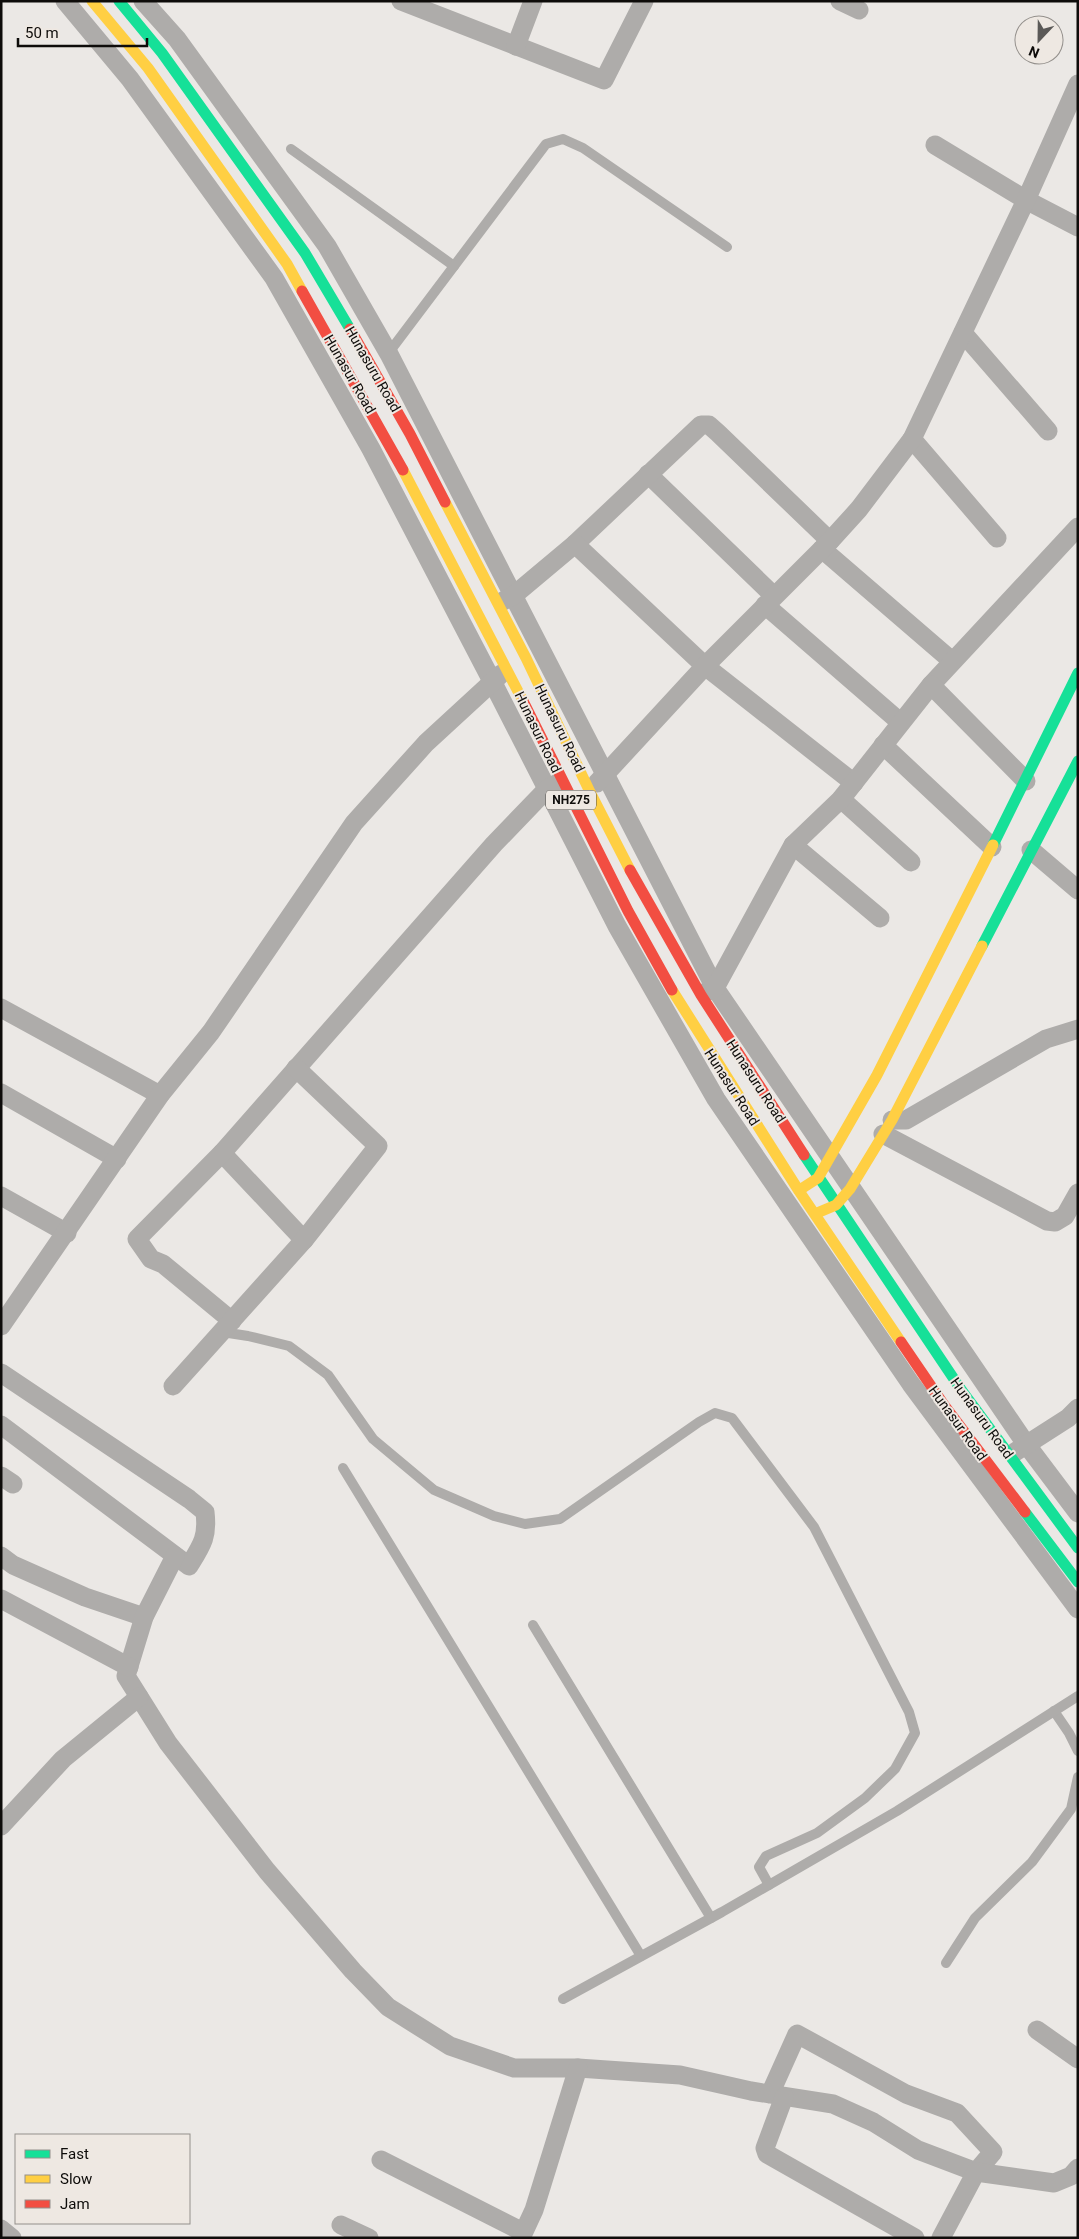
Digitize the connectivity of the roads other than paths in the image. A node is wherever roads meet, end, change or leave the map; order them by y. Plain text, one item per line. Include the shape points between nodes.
1 (65, 1) edge
2 (92, 1) edge
3 (119, 1) edge
4 (143, 1) edge
5 (402, 1) edge
6 (533, 1) edge
7 (644, 1) edge
8 (840, 1) edge
9 (859, 10) dead end
10 (516, 46) junction
11 (1075, 97) edge
12 (935, 145) dead end
13 (291, 149) dead end
14 (1026, 200) junction
15 (1078, 227) edge
16 (727, 248) dead end
17 (454, 266) junction
18 (963, 333) junction
19 (389, 354) junction
20 (371, 364) junction
21 (1048, 431) dead end
22 (912, 440) junction
23 (648, 474) junction
24 (1078, 527) edge
25 (996, 538) dead end
26 (574, 544) junction
27 (826, 545) junction
28 (505, 600) junction
29 (769, 601) junction
30 (952, 661) junction
31 (705, 666) junction
32 (508, 670) junction
33 (1078, 673) edge
34 (492, 681) junction
35 (931, 685) junction
36 (900, 722) junction
37 (882, 745) junction
38 (1078, 761) edge
39 (579, 766) junction
40 (604, 774) junction
41 (1026, 781) junction
42 (854, 783) junction
43 (554, 785) junction
44 (590, 792) junction
45 (841, 799) junction
46 (793, 845) junction
47 (992, 847) junction
48 (1031, 850) junction
49 (911, 862) dead end
50 (1078, 890) edge
51 (880, 918) dead end
52 (708, 992) junction
53 (1, 1008) edge
54 (1078, 1029) edge
55 (296, 1068) junction
56 (1, 1093) edge
57 (160, 1095) junction
58 (887, 1127) junction
59 (222, 1154) junction
60 (830, 1158) junction
61 (117, 1159) junction
62 (818, 1178) junction
63 (850, 1189) junction
64 (799, 1191) junction
65 (1078, 1193) edge
66 (1, 1196) edge
67 (836, 1206) junction
68 (815, 1214) junction
69 (67, 1233) junction
70 (304, 1240) junction
71 (1, 1326) edge
72 (227, 1326) junction
73 (1, 1373) edge
74 (173, 1386) dead end
75 (1078, 1408) edge
76 (1, 1425) edge
77 (1026, 1444) junction
78 (1009, 1456) junction
79 (343, 1468) dead end
80 (1078, 1513) edge
81 (1078, 1548) edge
82 (1, 1556) edge
83 (175, 1556) junction
84 (1078, 1582) edge
85 (1, 1599) edge
86 (1078, 1609) edge
87 (144, 1617) junction
88 (533, 1625) dead end
89 (130, 1667) junction
90 (139, 1696) junction
91 (1078, 1696) edge
92 (1054, 1711) junction
93 (1078, 1751) edge
94 (1078, 1777) edge
95 (1, 1826) edge
96 (770, 1885) junction
97 (711, 1918) junction
98 (641, 1956) junction
99 (946, 1963) dead end
100 (563, 1999) dead end
101 (1037, 2030) dead end
102 (1078, 2059) edge
103 (578, 2068) junction
104 (777, 2095) junction
105 (380, 2160) dead end
106 (1078, 2168) edge
107 (976, 2172) junction
108 (341, 2225) dead end
109 (1, 2229) edge
110 (522, 2235) edge
111 (12, 2238) edge
112 (369, 2238) edge
113 (915, 2238) edge
114 (941, 2238) edge

1 - 34 street via 130,79 274,278 371,449
2 - 32 main road, Hunasur Road / NH275 via 148,68 287,264 389,443
3 - 20 main road, Hunasuru Road / NH275 via 162,53 305,253
4 - 19 street via 177,39 327,246
5 - 10 street
6 - 10 street
7 - 10 street via 604,80
8 - 9 street
11 - 14 street
12 - 14 street
13 - 17 lane
14 - 15 street
14 - 18 street
16 - 17 lane via 583,148 563,139 546,144
17 - 19 lane
18 - 21 street
18 - 22 street
19 - 20 lane
19 - 28 street
20 - 28 main road, Hunasuru Road / NH275
22 - 25 street
22 - 27 street via 859,509
23 - 26 street
23 - 27 street via 701,425 709,425
23 - 29 street
24 - 30 street
26 - 28 street
26 - 31 street
27 - 29 street
27 - 30 street
28 - 39 main road, Hunasuru Road / NH275
28 - 40 street
29 - 31 street
29 - 36 street
30 - 35 street
31 - 40 street
31 - 42 street
32 - 34 street
32 - 43 main road, Hunasur Road / NH275
33 - 41 main road
34 - 43 street
34 - 57 street via 426,743 354,823 211,1032
35 - 36 street
35 - 41 street
36 - 37 street
37 - 42 street
37 - 47 street
38 - 48 main road
39 - 43 main road
39 - 44 main road, Hunasuru Road / NH275
40 - 44 street
40 - 52 street
41 - 47 main road
42 - 45 street
43 - 55 street via 494,844
43 - 64 main road, Hunasur Road / NH275 via 681,1006
43 - 86 street via 616,926 716,1099 910,1384
44 - 52 main road, Hunasuru Road / NH275 via 647,902
45 - 46 street
45 - 49 street
46 - 51 street
46 - 52 street
47 - 60 main road via 877,1075
48 - 50 street
48 - 58 main road
52 - 60 street
52 - 62 main road, Hunasuru Road / NH275
53 - 57 street
54 - 58 street via 1046,1039 906,1120
55 - 59 street
55 - 70 street via 378,1146
56 - 61 street
57 - 61 street
58 - 63 main road
58 - 65 street via 1047,1221 1061,1220
59 - 70 street
59 - 72 street via 137,1239 151,1259 163,1264
60 - 62 main road
60 - 63 street
61 - 69 street
62 - 64 main road
62 - 67 main road, Hunasuru Road / NH275
63 - 67 main road
63 - 77 street
64 - 68 main road, Hunasur Road / NH275
66 - 69 street
67 - 68 main road
67 - 78 main road, Hunasuru Road / NH275
68 - 84 main road, Hunasur Road / NH275 via 944,1405
69 - 71 street
70 - 72 street
72 - 74 street
72 - 96 lane via 248,1336 289,1346 328,1375 374,1439 434,1490 494,1516 525,1524 560,1518 716,1413 732,1418 814,1527 908,1712 915,1733 895,1768 865,1798 817,1833 766,1856 759,1867
73 - 83 street via 205,1512 207,1529 204,1542 189,1566
75 - 77 street via 1068,1418
76 - 83 street
77 - 78 street
77 - 80 street
78 - 81 main road, Hunasuru Road / NH275
79 - 98 lane
82 - 87 street via 13,1565 86,1597
83 - 87 street
85 - 89 street
87 - 89 street
88 - 97 lane
89 - 90 street via 126,1676
90 - 95 street via 63,1759
90 - 103 street via 168,1743 267,1871 388,2007 450,2046 514,2068
91 - 92 lane
92 - 93 lane
92 - 96 lane via 897,1811
94 - 99 lane via 1071,1809 1032,1862 975,1918
96 - 97 lane
97 - 98 lane
98 - 100 lane
101 - 102 street
103 - 104 street via 680,2075
103 - 110 street via 540,2191
104 - 107 street via 833,2104 873,2122 918,2150
104 - 107 street via 797,2034 906,2094 956,2113 993,2152
104 - 113 street via 765,2148 767,2154
105 - 110 street
106 - 107 street via 1071,2176 1054,2183
107 - 114 street
108 - 112 street
109 - 111 street

